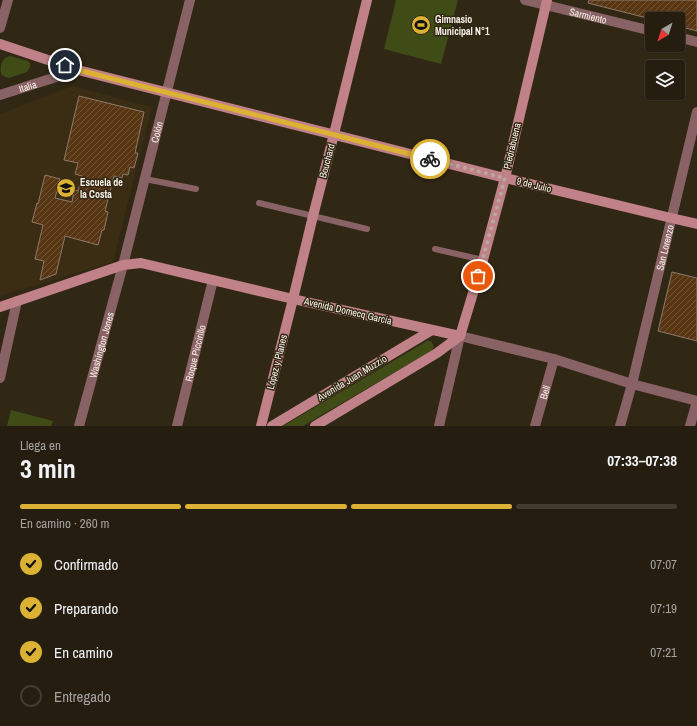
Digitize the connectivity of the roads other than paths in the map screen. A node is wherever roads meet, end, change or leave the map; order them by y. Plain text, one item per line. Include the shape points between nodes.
1 (8, 0) edge
2 (190, 0) edge
3 (367, 0) edge
4 (525, 0) edge
5 (546, 2) edge
6 (0, 28) edge
7 (645, 29) edge
8 (685, 39) edge
9 (697, 42) edge
10 (0, 44) edge
11 (78, 70) junction
12 (166, 92) junction
13 (0, 96) edge
14 (697, 112) edge
15 (334, 134) junction
16 (505, 178) junction
17 (145, 179) junction
18 (196, 189) dead end
19 (259, 203) dead end
20 (312, 216) junction
21 (671, 218) junction
22 (697, 224) edge
23 (367, 229) dead end
24 (435, 249) dead end
25 (482, 260) junction
26 (123, 265) junction
27 (213, 280) junction
28 (293, 299) junction
29 (17, 302) junction
30 (0, 307) edge
31 (432, 330) junction
32 (460, 336) junction
33 (554, 359) junction
34 (0, 378) edge
35 (632, 384) junction
36 (697, 401) edge
37 (80, 426) edge
38 (177, 426) edge
39 (261, 426) edge
40 (272, 426) edge
41 (315, 426) edge
42 (439, 426) edge
43 (535, 426) edge
44 (620, 426) edge
45 (690, 426) edge

1 - 6 street
2 - 12 street, Colón
3 - 15 main road, Bouchard
4 - 5 street, Sarmiento
5 - 7 street, Sarmiento
5 - 16 main road, Piedrabuena
8 - 9 street
10 - 11 main road, 9 de Julio
11 - 12 main road, 9 de Julio
11 - 13 street, Italia
12 - 15 main road, 9 de Julio
12 - 17 street, Colón
14 - 21 street, San Lorenzo
15 - 16 main road, 9 de Julio
15 - 20 main road, Bouchard
16 - 21 main road, 9 de Julio
16 - 25 main road, Piedrabuena
17 - 18 lane
17 - 26 street, Colón
19 - 20 lane
20 - 23 lane
20 - 28 main road, Bouchard
21 - 22 main road, 9 de Julio
21 - 35 street, San Lorenzo
24 - 25 lane
25 - 32 main road, Piedrabuena
26 - 27 main road, Avenida Domecq García via 141,263
26 - 29 main road, Avenida Domecq García
26 - 37 street, Washington Jones
27 - 28 main road, Avenida Domecq García
27 - 38 street, Roque Piccirillo
28 - 31 main road, Avenida Domecq García
28 - 39 main road, López y Planes
29 - 30 main road, Avenida Domecq García
29 - 34 street
31 - 32 main road, Avenida Domecq García
31 - 40 main road, Avenida Juan Muzzio
32 - 33 street, Avenida Domecq García
32 - 41 main road via 437,353
32 - 42 street
33 - 35 street, Avenida Domecq García
33 - 43 street, Bell
35 - 36 street, Avenida Domecq García
35 - 44 street, San Lorenzo
36 - 45 street

